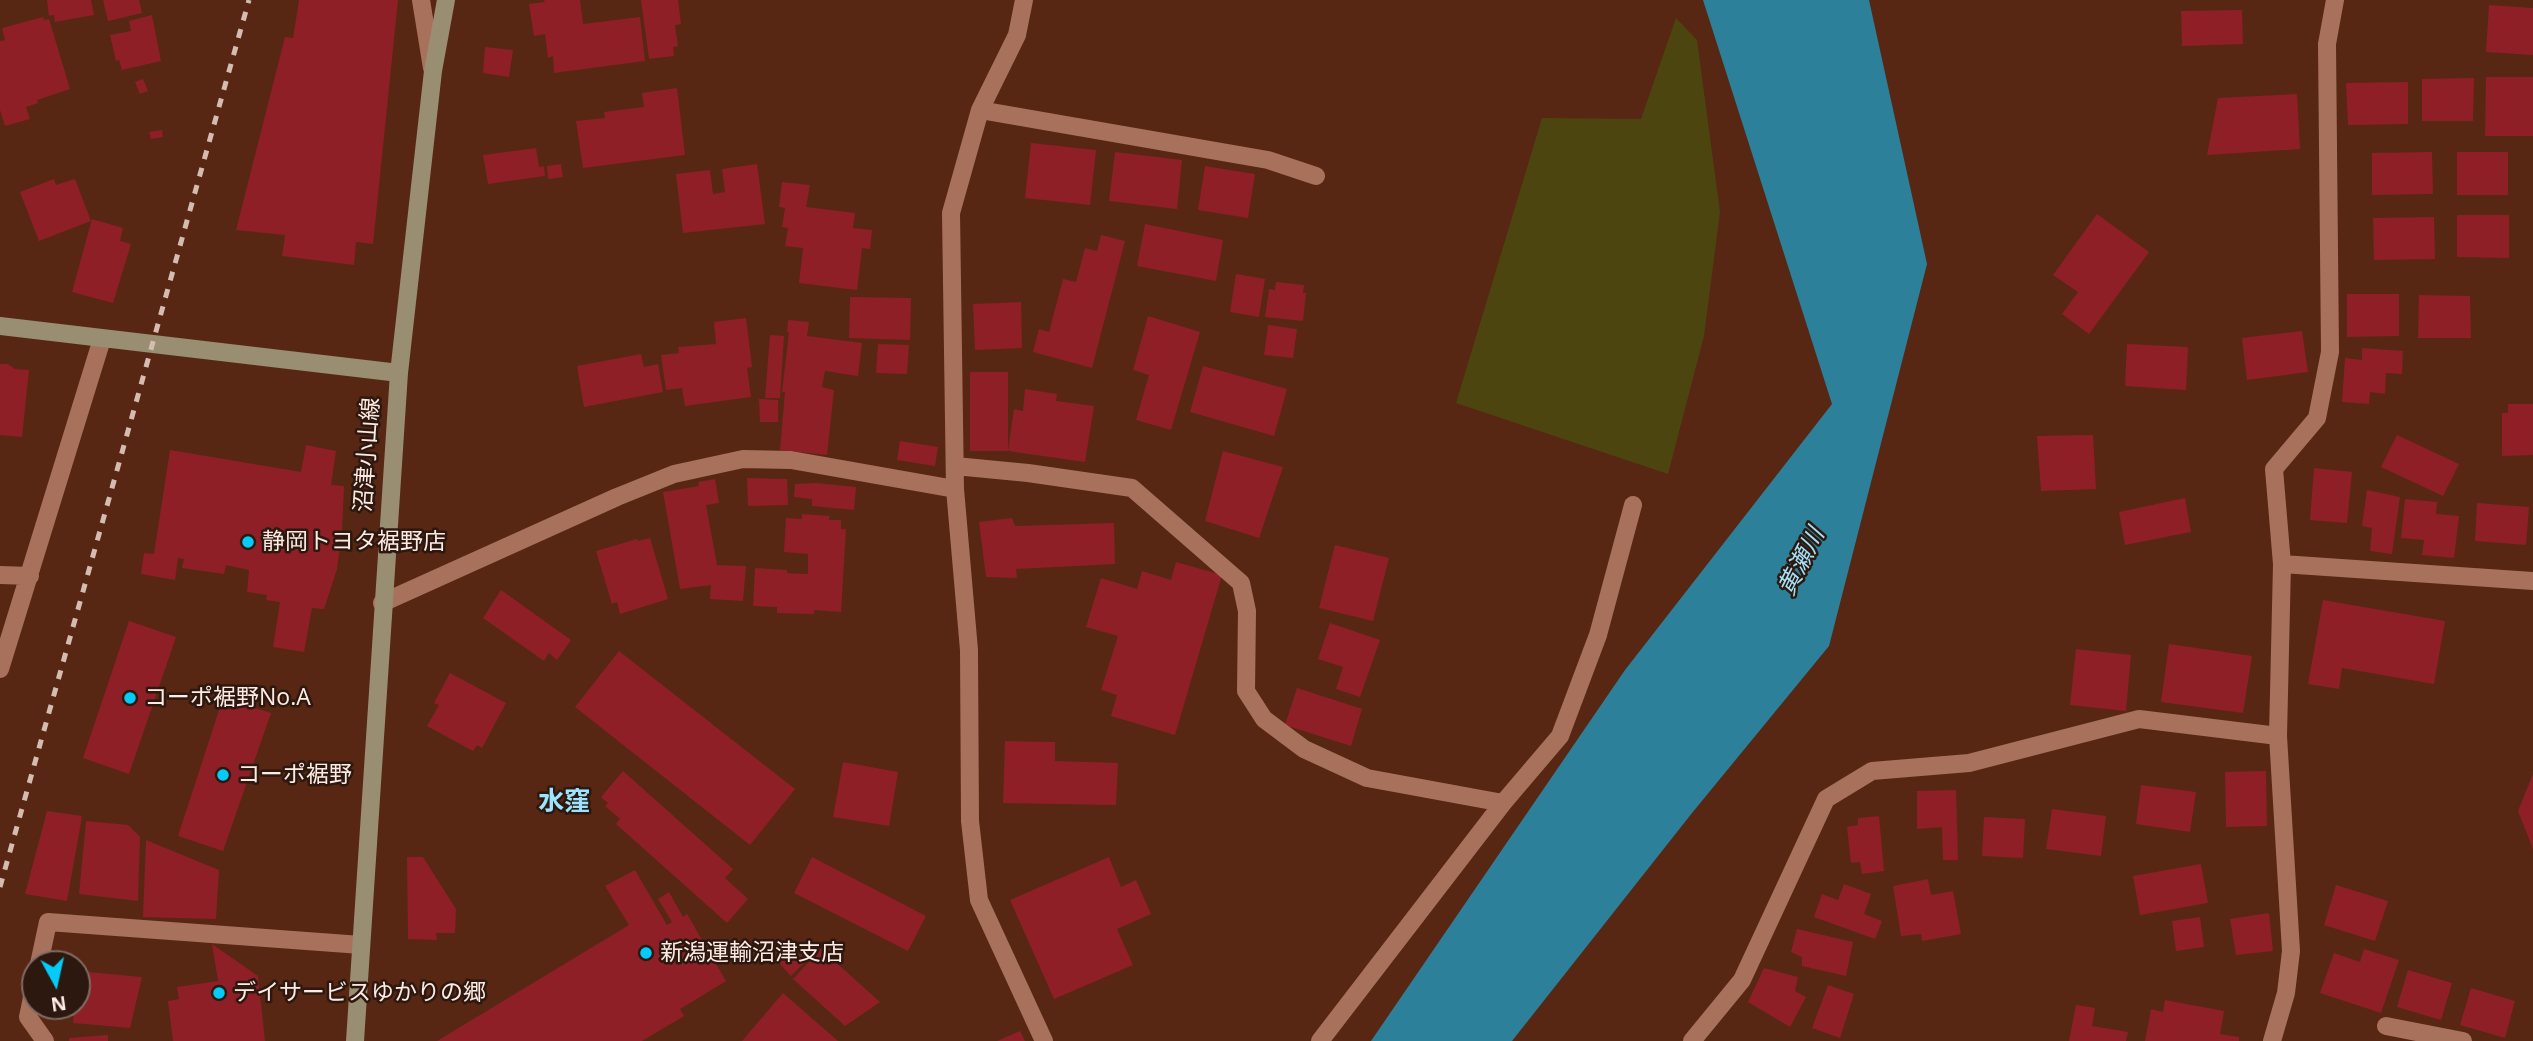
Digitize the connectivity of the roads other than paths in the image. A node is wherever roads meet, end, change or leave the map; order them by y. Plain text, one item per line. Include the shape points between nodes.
1 (421, 0) edge
2 (446, 0) edge
3 (1024, 0) edge
4 (2335, 0) edge
5 (433, 71) junction
6 (980, 110) junction
7 (1316, 176) dead end
8 (0, 326) edge
9 (102, 339) junction
10 (399, 373) junction
11 (955, 466) junction
12 (955, 489) junction
13 (1633, 505) dead end
14 (2282, 564) junction
15 (0, 575) edge
16 (30, 576) junction
17 (2533, 581) edge
18 (382, 603) junction
19 (0, 669) edge
20 (2278, 736) junction
21 (1503, 803) junction
22 (360, 945) junction
23 (42, 950) edge
24 (29, 1020) edge
25 (2386, 1026) dead end
26 (45, 1041) edge
27 (355, 1041) edge
28 (1044, 1041) edge
29 (1320, 1041) edge
30 (1692, 1041) edge
31 (2272, 1041) edge
32 (2463, 1041) edge

1 - 5 street
2 - 5 main road, 沼津小山線
3 - 6 street via 1017,35
4 - 14 street via 2327,44 2330,352 2317,418 2274,469
5 - 10 main road, 沼津小山線
6 - 7 street via 1268,160
6 - 11 street via 951,214
8 - 9 main road
9 - 10 main road
9 - 16 street
10 - 18 main road, 沼津小山線
11 - 12 street
11 - 21 street via 1132,488 1241,583 1247,611 1246,691 1264,719 1304,749 1367,778
12 - 18 street via 791,460 743,459 674,474
12 - 28 street via 968,650 970,821 979,900
13 - 21 street via 1598,635 1560,736
14 - 17 street
14 - 20 street
15 - 16 street
16 - 19 street
18 - 22 main road, 沼津小山線
20 - 30 street via 2139,719 1969,763 1872,771 1826,799 1742,980
20 - 31 street via 2291,951 2286,993
21 - 29 street
22 - 23 street via 48,922
22 - 27 main road, 沼津小山線
24 - 26 street
25 - 32 street

